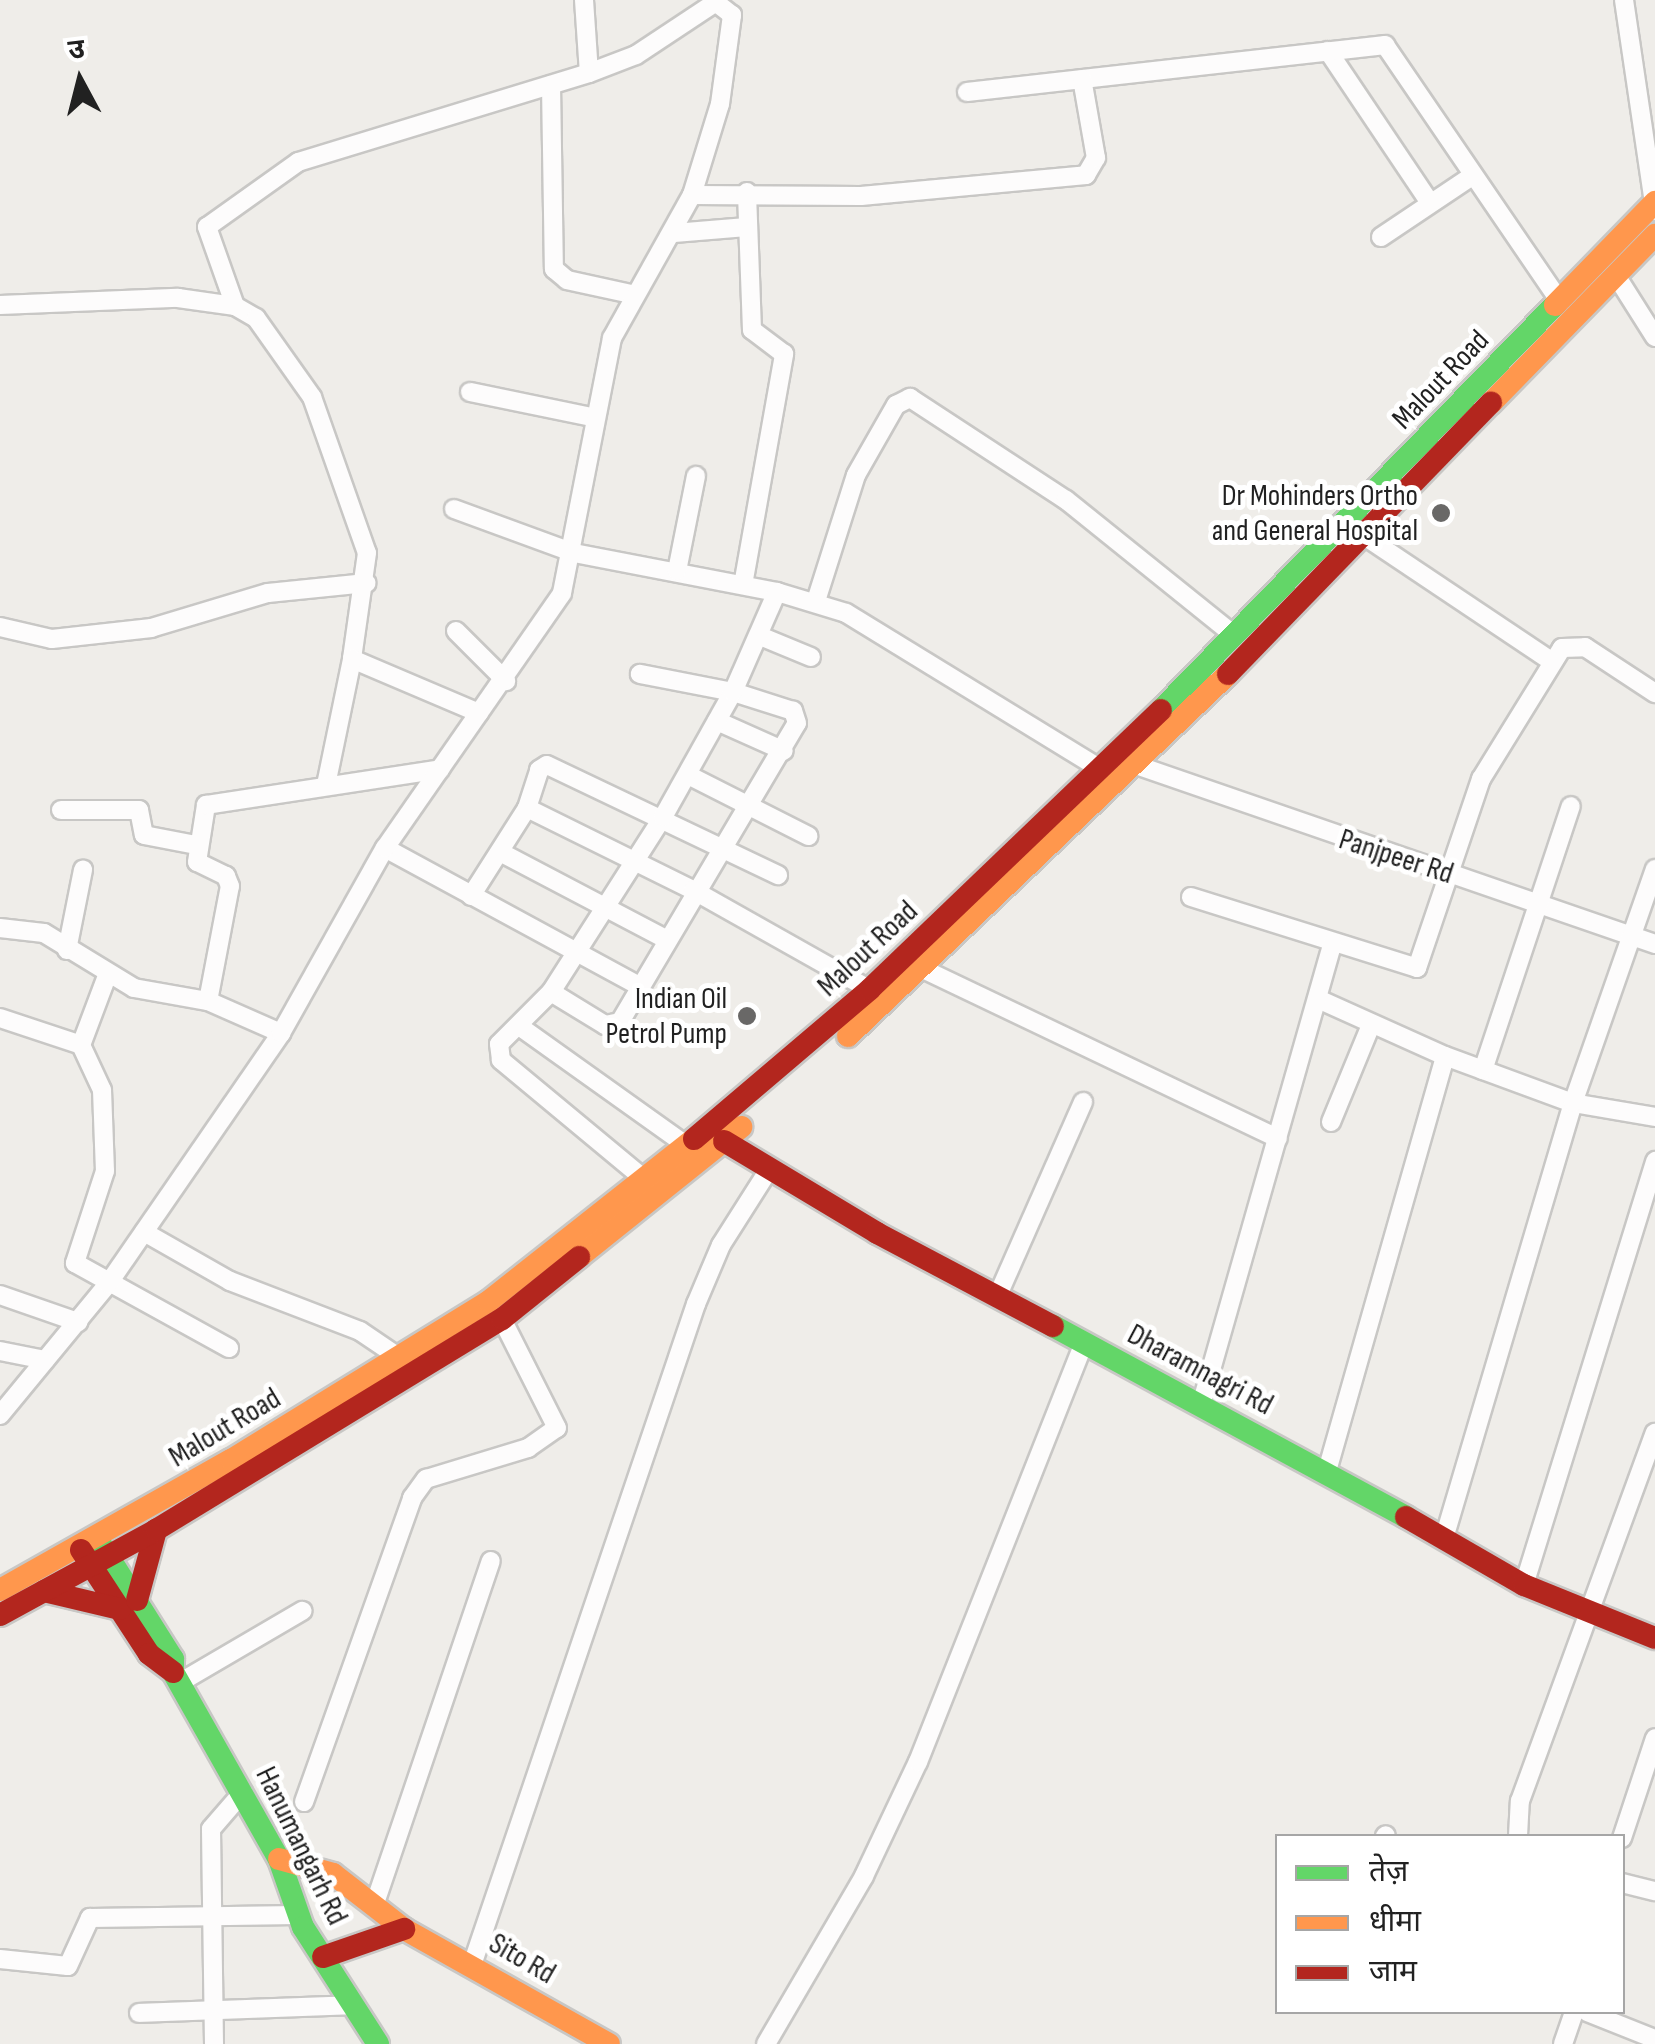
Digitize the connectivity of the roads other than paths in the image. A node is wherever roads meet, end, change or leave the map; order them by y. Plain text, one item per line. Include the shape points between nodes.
1 (584, 0) edge
2 (1624, 0) edge
3 (714, 1) edge
4 (1328, 50) junction
5 (589, 73) junction
6 (1082, 79) junction
7 (551, 85) junction
8 (967, 92) dead end
9 (1472, 176) junction
10 (747, 192) junction
11 (692, 194) junction
12 (1430, 203) junction
13 (1654, 206) edge
14 (746, 227) junction
15 (674, 232) junction
16 (1655, 235) edge
17 (1381, 237) dead end
18 (1617, 276) junction
19 (631, 294) junction
20 (1560, 302) junction
21 (0, 305) edge
22 (235, 306) junction
23 (1655, 337) edge
24 (470, 392) dead end
25 (592, 417) junction
26 (696, 476) dead end
27 (454, 509) dead end
28 (1363, 535) junction
29 (574, 553) junction
30 (677, 572) junction
31 (366, 583) junction
32 (743, 585) junction
33 (777, 592) junction
34 (816, 601) junction
35 (0, 628) edge
36 (456, 630) dead end
37 (760, 636) junction
38 (1235, 636) junction
39 (811, 657) dead end
40 (352, 659) junction
41 (1552, 661) junction
42 (640, 674) dead end
43 (506, 681) junction
44 (732, 692) junction
45 (1655, 693) edge
46 (479, 712) junction
47 (717, 721) junction
48 (784, 751) junction
49 (1139, 766) junction
50 (440, 769) junction
51 (1102, 770) junction
52 (688, 775) junction
53 (326, 784) junction
54 (752, 806) junction
55 (1572, 806) dead end
56 (527, 808) junction
57 (61, 810) dead end
58 (663, 816) junction
59 (808, 836) dead end
60 (196, 846) junction
61 (722, 847) junction
62 (385, 848) junction
63 (500, 852) junction
64 (634, 861) junction
65 (1655, 869) edge
66 (83, 870) dead end
67 (1448, 874) junction
68 (778, 876) dead end
69 (693, 890) junction
70 (471, 896) junction
71 (1191, 897) dead end
72 (1540, 904) junction
73 (603, 909) junction
74 (0, 928) edge
75 (1632, 936) junction
76 (666, 940) junction
77 (1334, 943) junction
78 (1655, 944) edge
79 (67, 950) junction
80 (578, 953) junction
81 (922, 969) junction
82 (107, 976) junction
83 (639, 986) junction
84 (552, 992) junction
85 (880, 995) junction
86 (1318, 998) junction
87 (208, 1001) junction
88 (0, 1018) edge
89 (1371, 1025) junction
90 (520, 1026) junction
91 (281, 1033) junction
92 (81, 1045) junction
93 (1445, 1056) junction
94 (1484, 1070) junction
95 (1083, 1102) dead end
96 (1573, 1103) junction
97 (1655, 1117) edge
98 (1330, 1122) dead end
99 (1278, 1138) junction
100 (724, 1141) junction
101 (686, 1146) junction
102 (1655, 1161) edge
103 (768, 1171) junction
104 (643, 1178) junction
105 (144, 1232) junction
106 (108, 1284) junction
107 (0, 1295) edge
108 (998, 1295) junction
109 (502, 1319) junction
110 (78, 1322) junction
111 (1084, 1342) junction
112 (229, 1348) dead end
113 (0, 1351) edge
114 (400, 1358) junction
115 (46, 1360) junction
116 (1202, 1405) junction
117 (0, 1415) edge
118 (1655, 1433) edge
119 (236, 1469) junction
120 (1327, 1470) junction
121 (156, 1530) junction
122 (1445, 1535) junction
123 (94, 1552) junction
124 (491, 1561) dead end
125 (1524, 1585) junction
126 (0, 1590) edge
127 (44, 1592) junction
128 (128, 1604) junction
129 (302, 1611) dead end
130 (1588, 1614) junction
131 (0, 1615) edge
132 (1655, 1638) edge
133 (176, 1678) junction
134 (1655, 1738) edge
135 (243, 1792) junction
136 (304, 1802) dead end
137 (1518, 1834) edge
138 (1623, 1834) edge
139 (279, 1859) junction
140 (1625, 1884) edge
141 (1655, 1891) edge
142 (375, 1903) junction
143 (297, 1915) junction
144 (212, 1918) junction
145 (404, 1928) junction
146 (322, 1957) junction
147 (0, 1960) edge
148 (472, 1965) junction
149 (355, 2004) junction
150 (214, 2010) junction
151 (140, 2013) dead end
152 (1573, 2014) edge
153 (1592, 2014) edge
154 (1655, 2040) edge
155 (214, 2044) edge
156 (378, 2044) edge
157 (609, 2044) edge
158 (766, 2044) edge
159 (1563, 2044) edge

1 - 5 street
2 - 13 street
3 - 5 street via 636,55
3 - 11 street via 732,15 727,61
4 - 6 street
4 - 9 street via 1376,44 1393,51
4 - 12 street
5 - 7 street
6 - 8 street
6 - 10 street via 1096,158 1086,175 861,196
7 - 19 street via 554,269 567,280
7 - 22 street via 298,162 207,227
9 - 12 street
9 - 20 street
10 - 11 street
10 - 14 street
11 - 15 street
12 - 17 street
13 - 20 main road, Malout Road
14 - 15 street
14 - 32 street via 753,337 784,354
15 - 19 street
16 - 18 main road, Malout Road
18 - 23 street
18 - 28 main road, Malout Road
19 - 25 street via 599,377
20 - 38 main road, Malout Road
21 - 22 street via 133,298
22 - 31 street via 276,338 312,397 367,554
24 - 25 street
25 - 29 street
26 - 30 street
27 - 29 street
28 - 41 street
28 - 49 main road, Malout Road
29 - 30 street
29 - 43 street via 562,593
30 - 32 street
31 - 35 street via 283,590 151,628 52,639
31 - 40 street
32 - 33 street
33 - 34 street
33 - 37 street
34 - 38 street via 856,475 896,405 910,398 1066,500
34 - 51 street
36 - 43 street
37 - 39 street
37 - 44 street
38 - 51 main road, Malout Road
40 - 46 street
40 - 53 street
41 - 45 street via 1562,648 1585,646
41 - 67 street via 1481,779
42 - 44 street
43 - 46 street
44 - 47 street
44 - 48 street via 793,711 797,723
46 - 50 street
47 - 48 street
47 - 52 street
48 - 54 street
49 - 67 street, Panjpeer Rd
49 - 81 main road, Malout Road
50 - 53 street
50 - 62 street
51 - 85 main road, Malout Road
52 - 54 street
52 - 58 street
53 - 60 street via 210,801
54 - 59 street
54 - 61 street
55 - 72 street
56 - 58 street via 539,770 547,765
56 - 63 street
56 - 64 street
57 - 60 street via 138,810 144,835
58 - 61 street
58 - 64 street
60 - 87 street via 197,862 226,876 230,886
61 - 68 street
61 - 69 street
62 - 70 street
62 - 91 street
63 - 70 street
63 - 73 street
64 - 69 street
64 - 73 street
65 - 75 street
66 - 79 street
67 - 72 street, Panjpeer Rd
67 - 77 street via 1418,968
69 - 76 street
69 - 85 street
70 - 80 street
71 - 77 street
72 - 75 street, Panjpeer Rd
72 - 94 street
73 - 76 street
73 - 80 street
74 - 79 street via 24,926
75 - 78 street, Panjpeer Rd
75 - 96 street
76 - 83 street
77 - 86 street
79 - 82 street
80 - 83 street
80 - 84 street
81 - 85 main road, Malout Road
81 - 99 street
82 - 87 street via 134,988
82 - 92 street
83 - 84 street via 613,1026
84 - 90 street
85 - 100 main road, Malout Road
85 - 101 main road, Malout Road
86 - 89 street
86 - 99 street
87 - 91 street
88 - 92 street
89 - 93 street
89 - 98 street
90 - 101 street
90 - 104 street via 499,1044 501,1060
91 - 105 street
92 - 106 street via 102,1090 105,1171 74,1258
93 - 94 street
93 - 120 street
94 - 96 street
95 - 108 street
96 - 97 street
96 - 122 street
99 - 116 street
100 - 103 main road, Dharamnagri Rd
100 - 109 main road, Malout Road
101 - 104 main road, Malout Road
102 - 125 street
103 - 108 main road, Dharamnagri Rd
103 - 148 street via 721,1246 696,1304
104 - 114 main road, Malout Road via 489,1301
105 - 106 street
105 - 114 street via 230,1281 360,1331
106 - 110 street
106 - 112 street
107 - 110 street
108 - 111 main road, Dharamnagri Rd
109 - 119 main road, Malout Road
109 - 136 street via 557,1428 528,1448 426,1479 412,1498
110 - 115 street
111 - 116 main road, Dharamnagri Rd
111 - 158 street via 918,1762 864,1876
113 - 115 street
114 - 119 main road, Malout Road
115 - 117 street
116 - 120 main road, Dharamnagri Rd
118 - 130 street
119 - 121 main road, Malout Road
119 - 123 main road, Malout Road
120 - 122 main road, Dharamnagri Rd
121 - 123 main road, Malout Road
121 - 128 main road
122 - 125 main road, Dharamnagri Rd
123 - 126 main road, Malout Road
123 - 127 main road, Malout Road
123 - 128 main road, Hanumangarh Rd
124 - 142 street
125 - 130 main road, Dharamnagri Rd
127 - 128 main road
127 - 131 main road, Malout Road
128 - 133 main road, Hanumangarh Rd via 173,1659
129 - 133 street
130 - 132 main road, Dharamnagri Rd
130 - 137 street via 1520,1801
133 - 135 main road, Hanumangarh Rd
134 - 138 street
135 - 139 main road, Hanumangarh Rd
135 - 144 street via 211,1829
139 - 142 main road, Sito Rd via 332,1874
139 - 143 main road, Hanumangarh Rd
140 - 141 street
142 - 145 main road, Sito Rd
143 - 144 street
143 - 146 main road, Hanumangarh Rd
144 - 147 street via 90,1918 68,1966
144 - 150 street
145 - 146 main road
145 - 148 main road, Sito Rd
146 - 149 main road, Hanumangarh Rd
148 - 157 main road, Sito Rd
149 - 150 street
149 - 156 main road, Hanumangarh Rd
150 - 151 street
150 - 155 street
152 - 159 street
153 - 154 street

